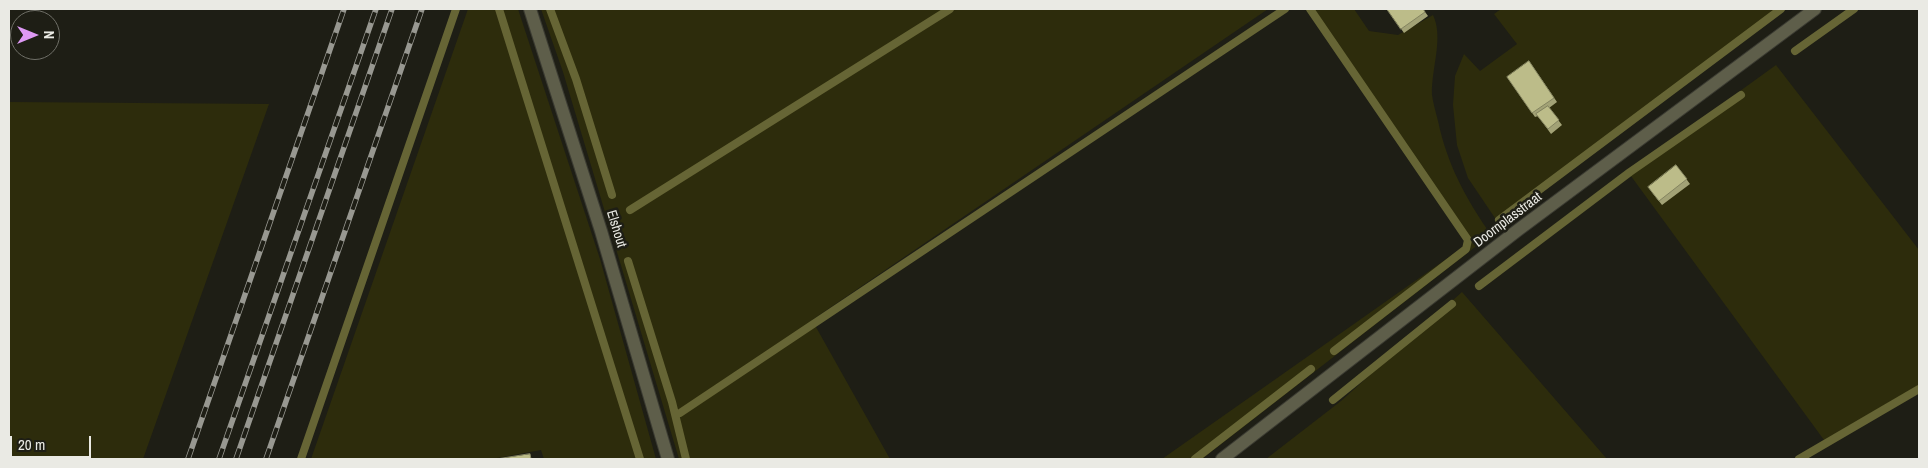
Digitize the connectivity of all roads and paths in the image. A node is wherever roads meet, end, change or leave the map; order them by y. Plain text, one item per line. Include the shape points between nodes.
1 (530, 9) edge
2 (1815, 9) edge
3 (668, 459) edge
4 (1222, 459) edge

1 - 3 street, Elshout via 601,231
2 - 4 street, Doornplasstraat via 1518,230

